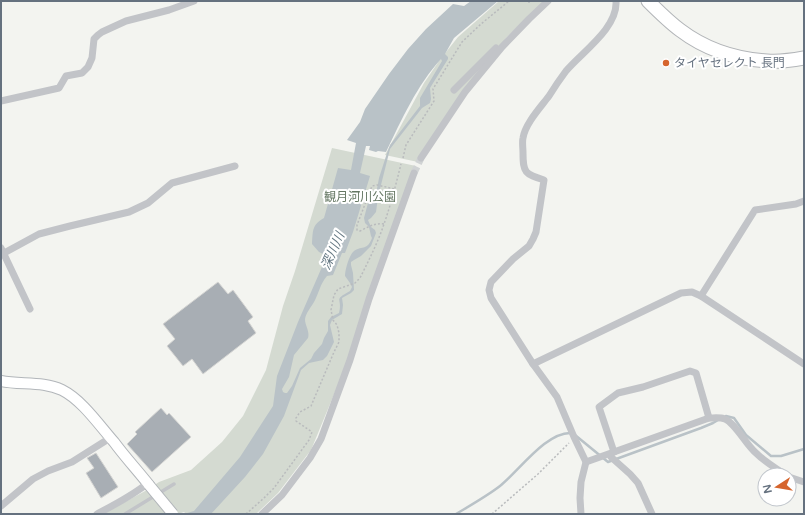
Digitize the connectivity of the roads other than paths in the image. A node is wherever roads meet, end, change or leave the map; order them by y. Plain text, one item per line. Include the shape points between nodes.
1 (194, 1) edge
2 (548, 1) edge
3 (616, 1) edge
4 (648, 1) edge
5 (502, 47) junction
6 (804, 58) edge
7 (454, 90) dead end
8 (1, 102) edge
9 (421, 158) tunnel mouth
10 (235, 166) dead end
11 (414, 173) tunnel mouth
12 (804, 201) edge
13 (2, 251) edge
14 (701, 296) junction
15 (30, 309) dead end
16 (533, 364) junction
17 (804, 364) edge
18 (1, 381) edge
19 (709, 418) junction
20 (110, 438) junction
21 (613, 453) junction
22 (586, 462) junction
23 (774, 467) edge
24 (148, 484) junction
25 (174, 484) dead end
26 (1, 506) edge
27 (97, 514) edge
28 (125, 514) edge
29 (173, 514) edge
30 (262, 514) edge
31 (581, 514) edge
32 (652, 514) edge

1 - 8 street via 126,21 102,32 94,39 92,58 82,73 66,76 59,88
2 - 5 street
3 - 16 street via 616,10 605,31 566,71 527,126 523,137 523,165 526,172 544,180 536,232 529,246 491,282 489,290 491,298
4 - 6 highway via 680,30 713,49 768,61
5 - 7 street via 494,49
5 - 9 street via 465,92
10 - 13 street via 172,183 148,203 129,212 39,234
11 - 30 street via 321,439 282,495
12 - 14 street via 755,210
13 - 15 street
14 - 16 street via 692,292 681,294
14 - 17 street
16 - 22 street via 557,397
18 - 20 street via 46,385 62,390 86,410
19 - 21 street
19 - 21 street via 696,373 690,371 618,393 599,407
19 - 23 street via 726,419 754,452
20 - 24 street
20 - 26 street via 72,462 33,479
21 - 22 street
21 - 32 street via 611,457 638,483
22 - 31 street via 581,482
24 - 27 street
24 - 29 street, bridge
25 - 28 lane

